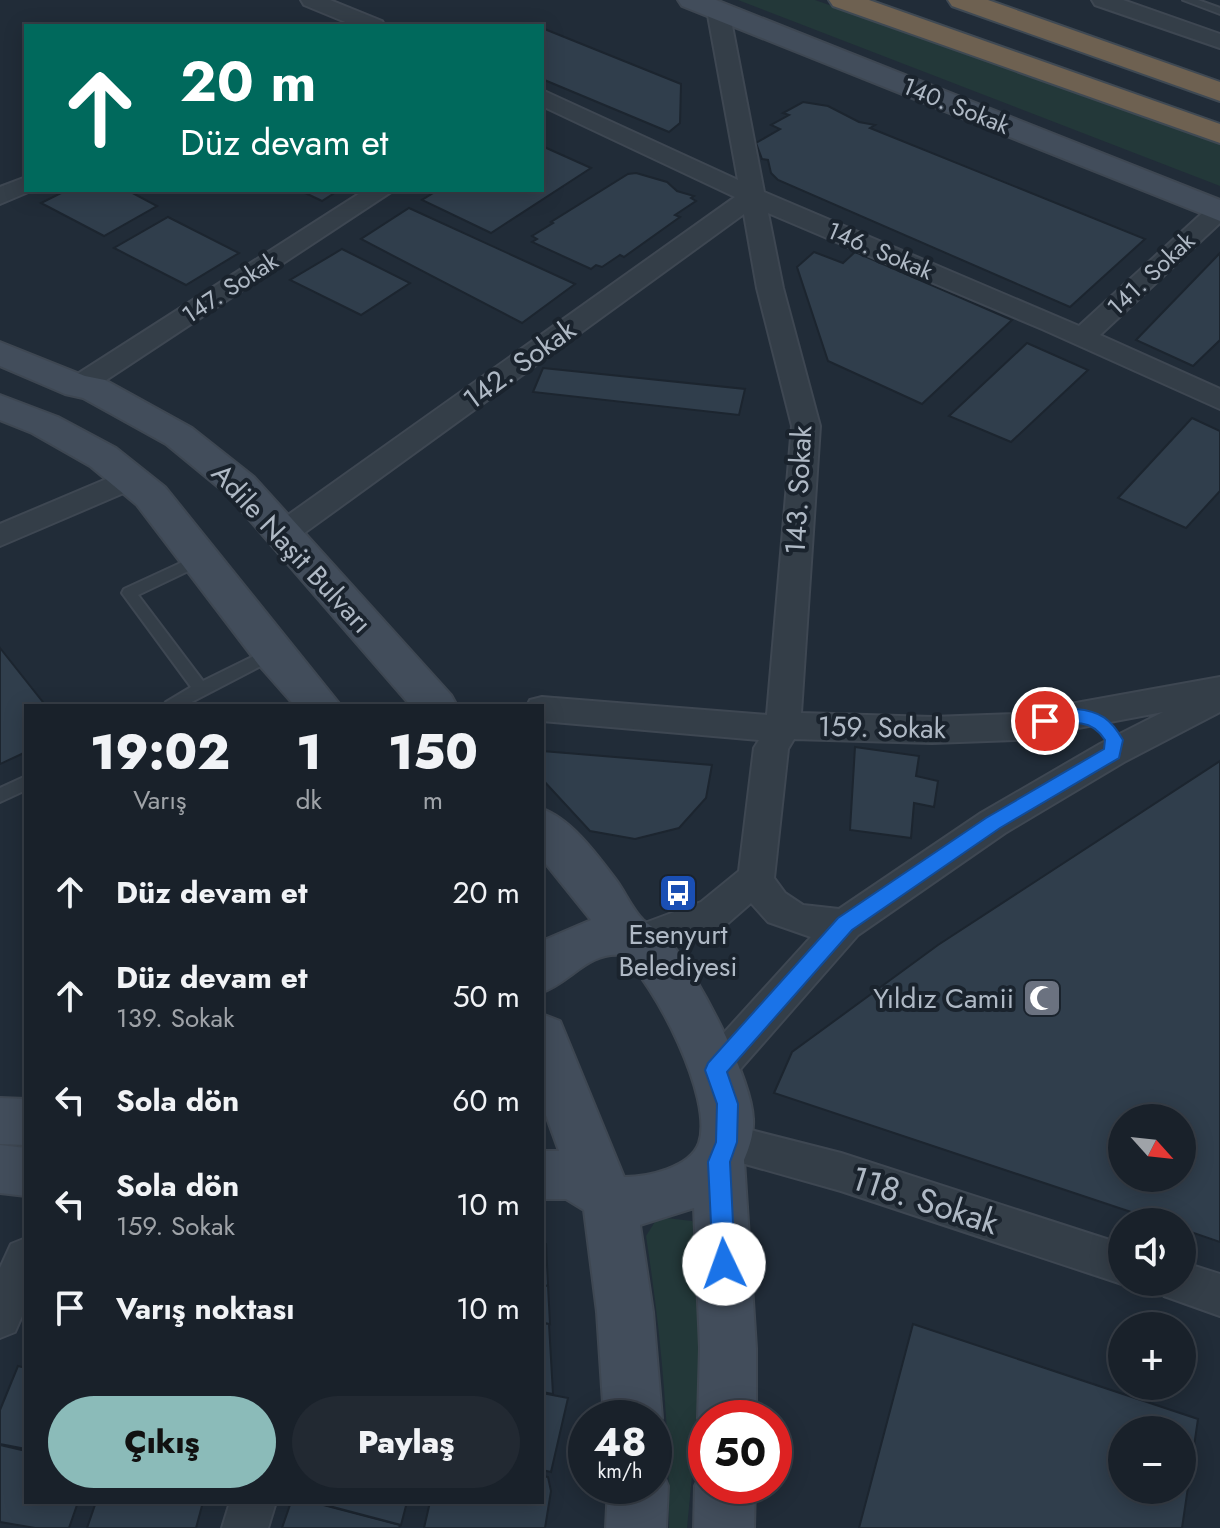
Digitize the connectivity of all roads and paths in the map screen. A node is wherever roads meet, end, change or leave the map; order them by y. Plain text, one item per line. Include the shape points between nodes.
1 (312, 0) edge
2 (843, 0) edge
3 (897, 0) edge
4 (962, 0) edge
5 (1017, 0) edge
6 (1103, 0) edge
7 (1188, 0) edge
8 (705, 5) edge
9 (1220, 11) edge
10 (374, 16) edge
11 (343, 21) edge
12 (1220, 41) edge
13 (1220, 72) edge
14 (1220, 92) edge
15 (544, 99) edge
16 (1220, 119) edge
17 (1220, 134) edge
18 (24, 185) edge
19 (379, 192) edge
20 (753, 196) junction
21 (0, 197) edge
22 (1220, 211) edge
23 (1082, 337) junction
24 (0, 353) edge
25 (78, 386) junction
26 (1220, 400) edge
27 (0, 406) edge
28 (130, 479) junction
29 (285, 532) junction
30 (0, 536) edge
31 (200, 559) junction
32 (273, 653) junction
33 (201, 689) junction
34 (1220, 689) edge
35 (1220, 697) edge
36 (175, 704) edge
37 (318, 704) edge
38 (434, 704) edge
39 (544, 709) edge
40 (1076, 715) junction
41 (783, 729) junction
42 (1112, 753) junction
43 (24, 783) edge
44 (0, 796) edge
45 (544, 829) edge
46 (756, 878) junction
47 (845, 924) junction
48 (632, 938) junction
49 (544, 970) edge
50 (544, 1041) edge
51 (715, 1070) junction
52 (0, 1121) edge
53 (24, 1122) edge
54 (723, 1152) junction
55 (0, 1169) edge
56 (24, 1172) edge
57 (544, 1175) edge
58 (604, 1195) junction
59 (1108, 1259) edge
60 (24, 1263) edge
61 (1196, 1287) edge
62 (1220, 1295) edge
63 (0, 1317) edge
64 (632, 1400) edge
65 (727, 1400) edge
66 (252, 1504) edge
67 (637, 1504) edge
68 (725, 1504) edge
69 (245, 1528) edge
70 (636, 1528) edge
71 (724, 1528) edge

1 - 11 street
2 - 17 highway
3 - 16 highway
4 - 14 highway
5 - 13 highway
6 - 12 street
7 - 9 lane
8 - 20 street, 143. Sokak
8 - 22 main road, 140. Sokak
10 - 11 street
15 - 20 street, 146. Sokak
18 - 21 street
19 - 25 street, 147. Sokak
20 - 23 street, 146. Sokak
20 - 29 street, 142. Sokak
20 - 41 street, 143. Sokak via 770,288 806,426
22 - 23 street, 141. Sokak
23 - 26 street, 146. Sokak
24 - 25 main road, Adile Naşit Bulvarı
25 - 29 main road, Adile Naşit Bulvarı via 92,388 179,436 241,486
27 - 28 main road via 103,457
28 - 30 street
28 - 31 main road via 151,496
29 - 38 main road, Adile Naşit Bulvarı
31 - 32 main road
31 - 33 lane via 129,593
32 - 33 lane
32 - 37 main road
33 - 36 lane
34 - 40 street, 159. Sokak
35 - 42 street
39 - 41 street, 159. Sokak
40 - 41 street, 159. Sokak via 1015,727
40 - 42 street via 1092,717 1106,727 1114,740
41 - 46 street, 143. Sokak via 771,748
42 - 47 street via 993,823
43 - 44 lane
45 - 48 main road
46 - 47 street via 764,897 784,914 805,923
46 - 48 street via 714,913
47 - 51 street
48 - 49 main road via 610,935 557,956
48 - 51 main road via 658,962
50 - 58 main road
51 - 54 main road via 728,1104
52 - 53 main road
54 - 58 main road via 708,1174 675,1191 624,1204
54 - 59 street, 118. Sokak via 841,1172
54 - 65 main road
55 - 56 main road
57 - 58 main road via 571,1175
58 - 64 main road via 625,1312
60 - 63 street
61 - 62 street
66 - 69 street
67 - 70 main road
68 - 71 main road

